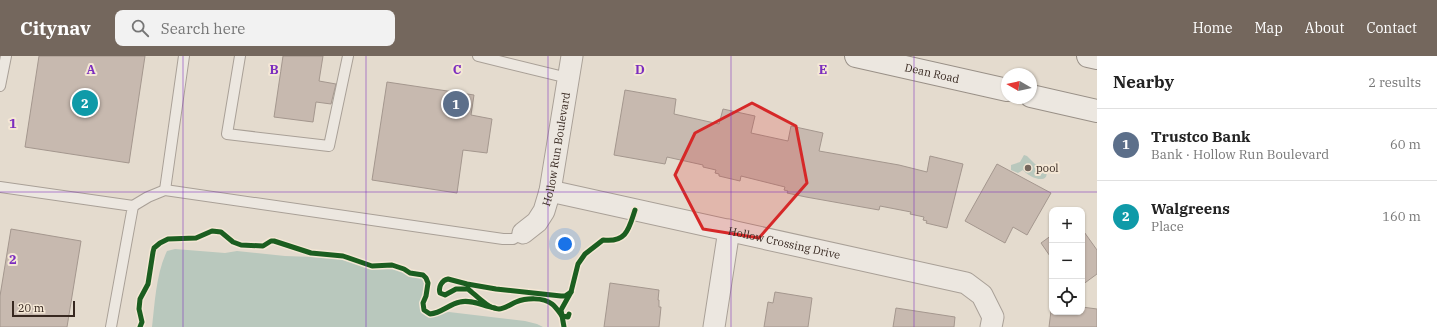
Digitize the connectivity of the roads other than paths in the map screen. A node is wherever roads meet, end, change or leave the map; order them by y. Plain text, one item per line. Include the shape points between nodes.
1 (6, 56) edge
2 (184, 56) edge
3 (240, 56) edge
4 (348, 56) edge
5 (478, 56) edge
6 (572, 56) edge
7 (856, 56) edge
8 (1088, 56) edge
9 (1097, 58) edge
10 (568, 78) junction
11 (0, 86) edge
12 (1001, 89) edge
13 (1037, 97) edge
14 (1097, 111) edge
15 (0, 187) edge
16 (165, 190) junction
17 (550, 191) junction
18 (133, 206) junction
19 (729, 230) junction
20 (523, 233) joint
21 (111, 327) edge
22 (714, 327) edge
23 (991, 327) edge

1 - 11 lane
2 - 16 lane
3 - 4 lane via 227,134 329,146
5 - 10 lane
6 - 10 street, Hollow Run Boulevard
7 - 12 main road, Dean Road
8 - 9 main road
10 - 17 street, Hollow Run Boulevard
13 - 14 main road
15 - 18 lane
16 - 18 lane
16 - 20 lane via 503,239 513,239
17 - 19 street, Hollow Crossing Drive
17 - 20 street, Hollow Run Boulevard via 544,211 537,222
18 - 21 lane
19 - 22 street
19 - 23 street, Hollow Crossing Drive via 966,283 982,295 993,317

